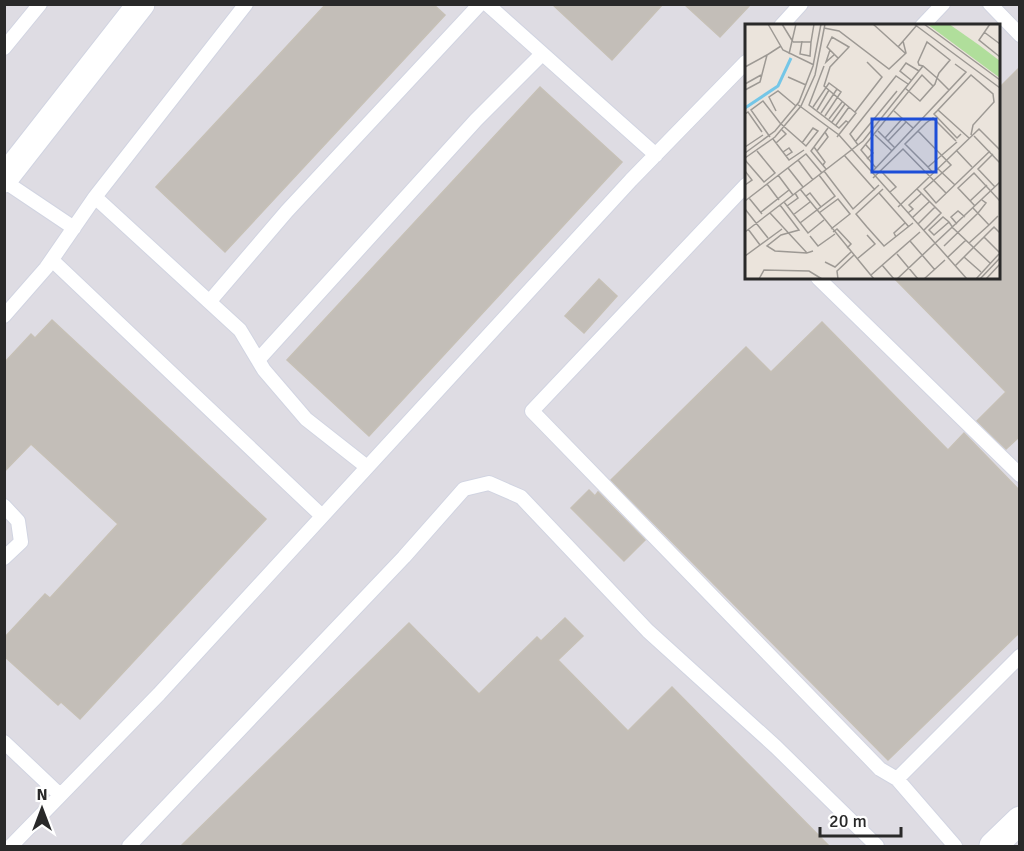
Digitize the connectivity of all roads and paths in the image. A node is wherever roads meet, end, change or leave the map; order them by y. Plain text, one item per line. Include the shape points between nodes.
1 (40, 4) edge
2 (141, 4) edge
3 (246, 4) edge
4 (480, 4) edge
5 (487, 4) edge
6 (801, 4) edge
7 (943, 4) edge
8 (990, 4) edge
9 (783, 24) edge
10 (924, 24) edge
11 (1020, 35) edge
12 (4, 48) edge
13 (542, 54) junction
14 (745, 64) edge
15 (656, 155) junction
16 (4, 180) edge
17 (745, 187) edge
18 (736, 196) junction
19 (95, 197) junction
20 (745, 205) edge
21 (74, 228) junction
22 (52, 260) junction
23 (819, 279) edge
24 (210, 301) junction
25 (4, 316) edge
26 (258, 360) junction
27 (367, 467) junction
28 (1020, 475) edge
29 (4, 506) edge
30 (322, 516) junction
31 (4, 558) edge
32 (1020, 656) edge
33 (4, 742) edge
34 (897, 779) junction
35 (60, 795) junction
36 (1020, 820) edge
37 (135, 844) edge
38 (11, 846) edge
39 (877, 846) edge
40 (955, 846) edge
41 (993, 846) edge

1 - 12 lane
2 - 16 street
3 - 19 lane
4 - 24 lane via 287,211
5 - 13 lane
6 - 9 lane
7 - 10 lane
8 - 11 lane
13 - 15 lane
13 - 26 lane via 476,120
14 - 15 lane
15 - 27 lane
16 - 21 lane
17 - 18 lane
18 - 20 lane
18 - 34 lane via 532,411 880,769
19 - 21 lane
19 - 24 lane
21 - 22 lane
22 - 25 lane
22 - 30 lane
23 - 28 lane
24 - 26 lane via 240,330
26 - 27 lane via 306,419
27 - 30 lane
29 - 31 lane via 18,520 21,542
30 - 35 lane via 159,694
32 - 34 lane
33 - 35 lane
34 - 40 lane
35 - 38 lane
36 - 41 street
37 - 39 lane via 464,489 489,483 521,497 648,631 776,747

